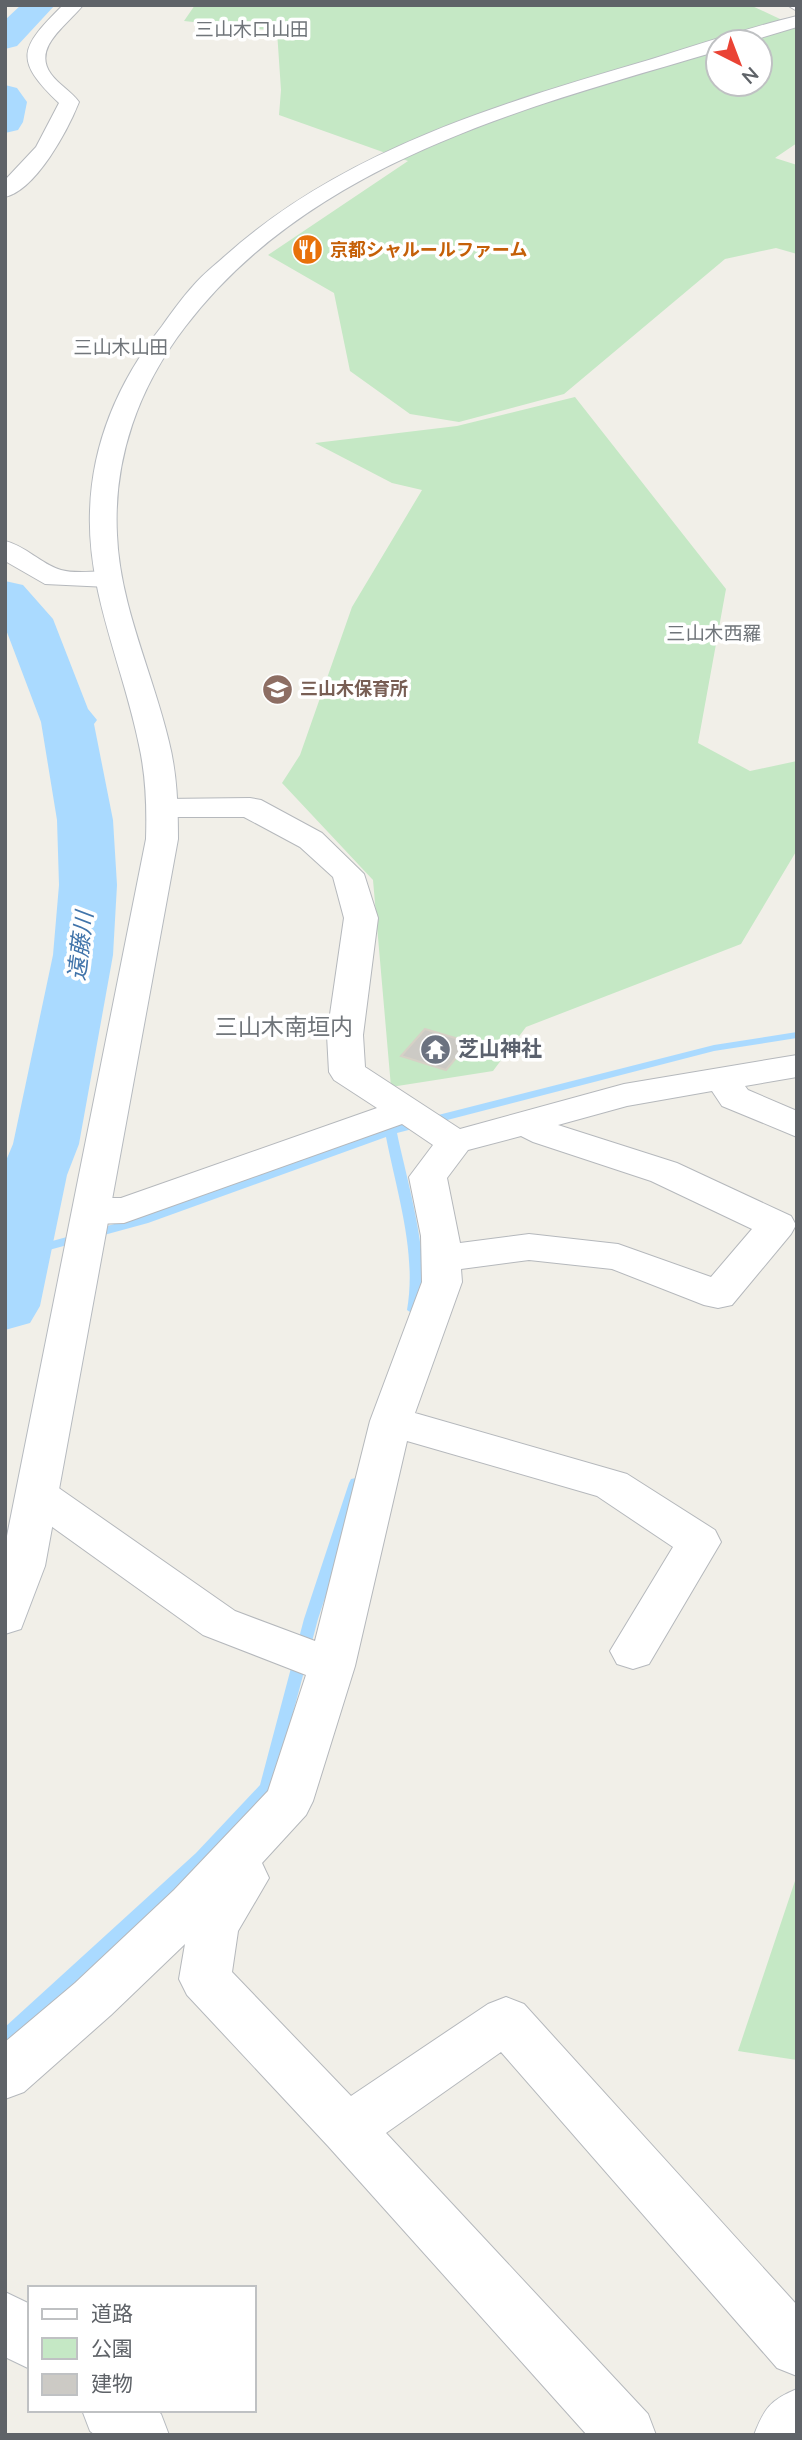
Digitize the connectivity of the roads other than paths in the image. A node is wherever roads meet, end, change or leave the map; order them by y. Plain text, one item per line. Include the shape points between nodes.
1 (74, 5) edge
2 (797, 21) edge
3 (774, 28) edge
4 (704, 49) edge
5 (5, 191) edge
6 (5, 549) edge
7 (108, 579) junction
8 (163, 808) junction
9 (797, 1066) edge
10 (721, 1078) junction
11 (526, 1123) junction
12 (797, 1125) edge
13 (430, 1126) junction
14 (93, 1211) junction
15 (441, 1258) junction
16 (391, 1421) junction
17 (38, 1495) junction
18 (5, 1617) edge
19 (633, 1651) dead end
20 (332, 1666) junction
21 (237, 1857) junction
22 (5, 2075) edge
23 (347, 2129) junction
24 (5, 2320) edge
25 (28, 2339) edge
26 (797, 2348) edge
27 (113, 2412) edge
28 (797, 2418) edge
29 (140, 2435) edge
30 (627, 2435) edge
31 (783, 2435) edge

1 - 5 street via 40,42 35,60 42,75 69,102 62,121 38,160
2 - 3 street
4 - 7 street via 534,100 408,149 298,210 218,273 168,330 124,408 109,461 103,508
6 - 7 street via 55,578
7 - 8 street via 152,732
8 - 13 street via 250,807 311,840 348,874 361,918 345,1035 347,1072
8 - 14 street via 157,877
9 - 10 street
10 - 11 street via 624,1095
10 - 12 street via 736,1098
11 - 13 street
11 - 15 street via 545,1134 664,1172 777,1225 718,1294 618,1257 528,1247
13 - 14 street via 124,1210
13 - 15 street via 428,1177
14 - 17 street
15 - 16 street via 442,1282
16 - 19 street via 612,1485 699,1542
16 - 20 street
17 - 18 street via 23,1566
17 - 20 street via 219,1623
20 - 21 street via 289,1801
21 - 22 street via 93,1999
21 - 23 street via 244,1878 213,1926 205,1979
23 - 26 street via 506,2020
23 - 30 street
24 - 25 street
27 - 29 street
28 - 31 street

